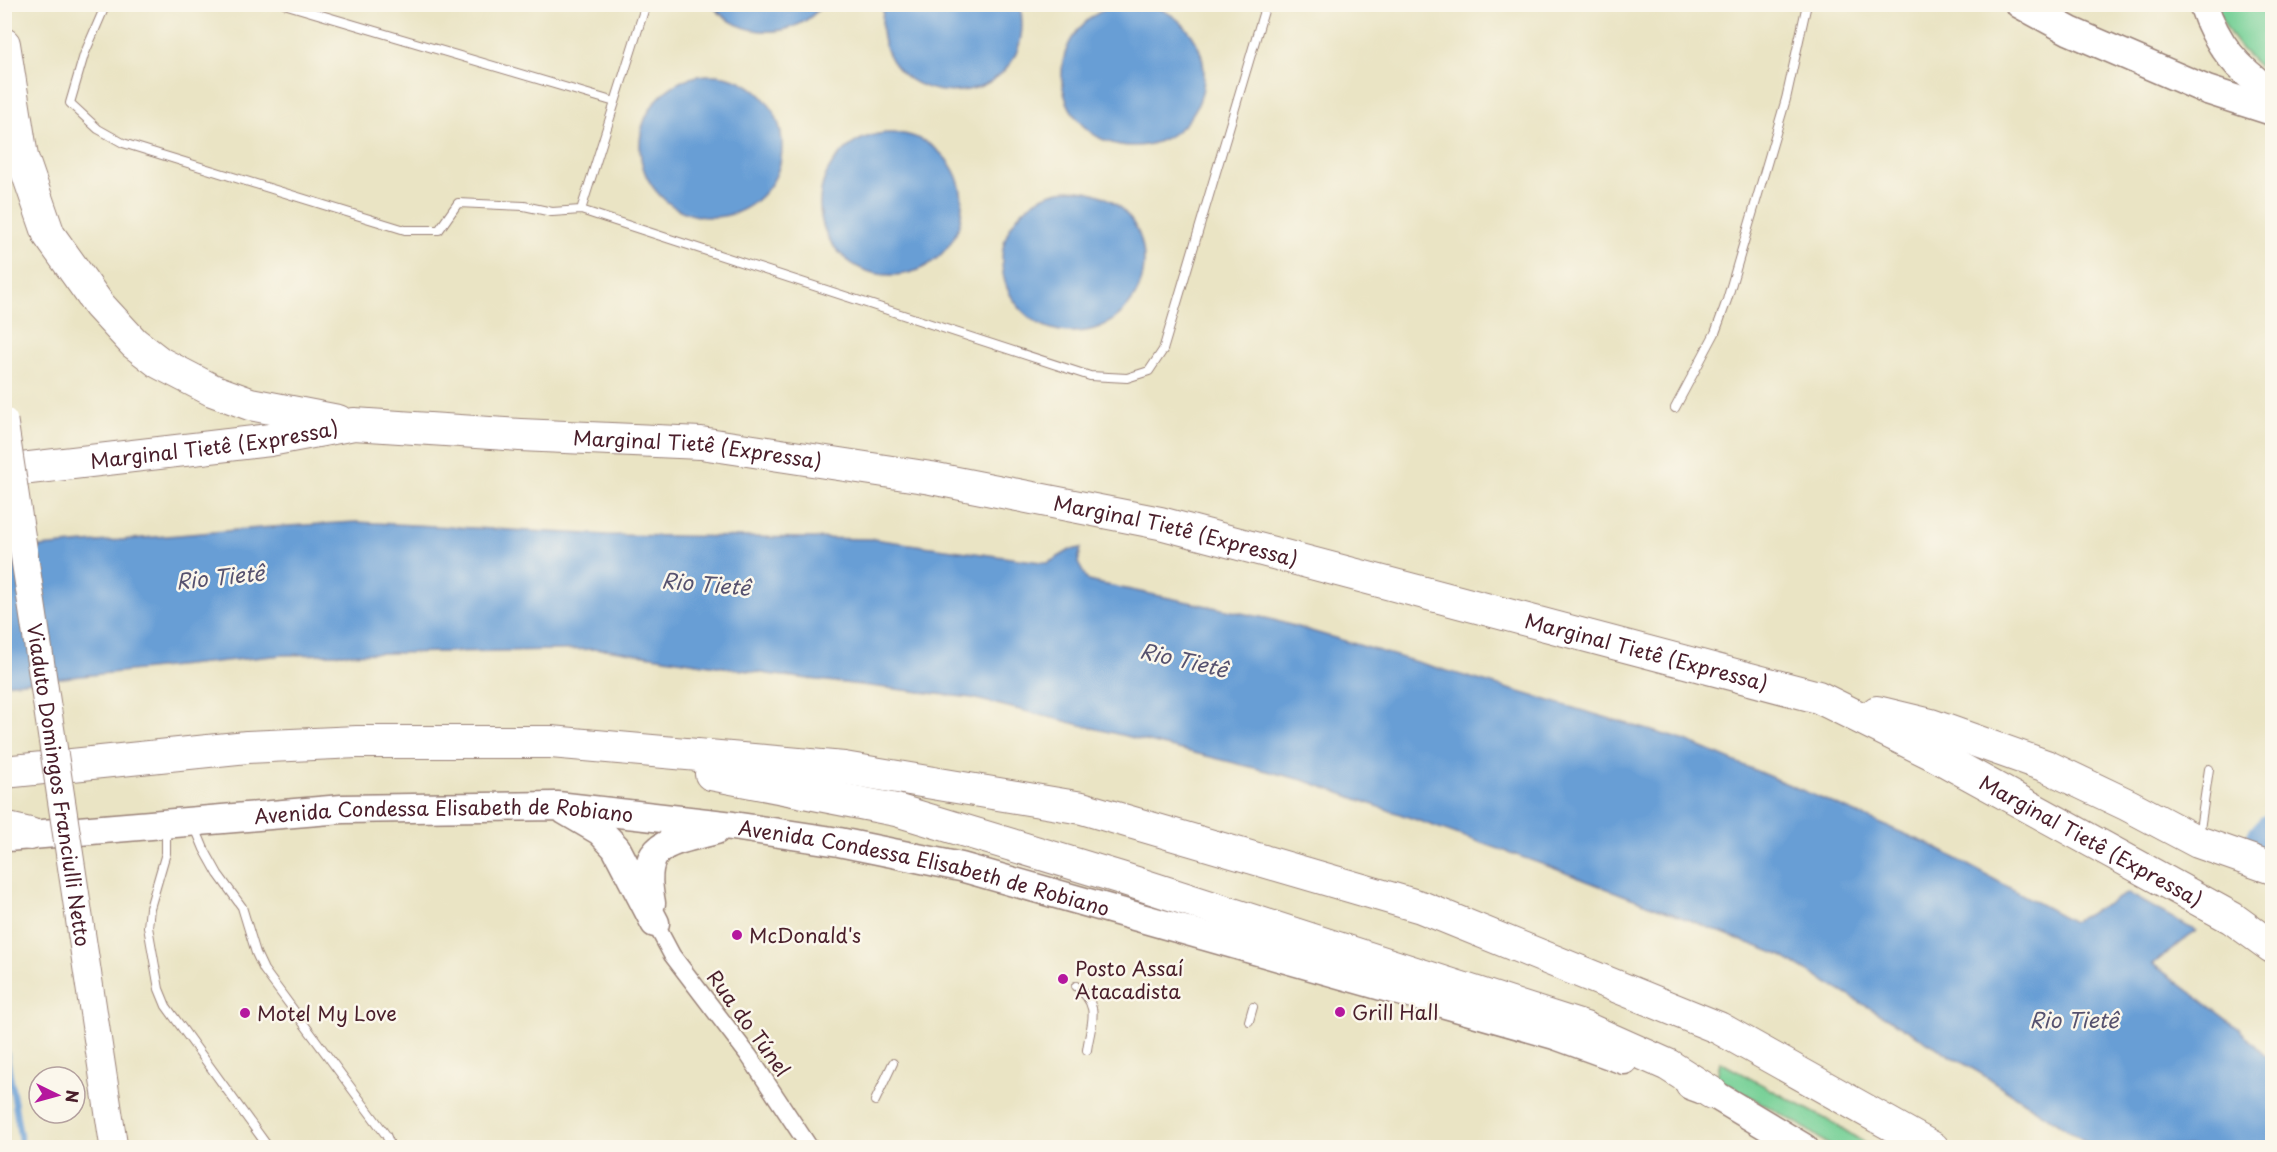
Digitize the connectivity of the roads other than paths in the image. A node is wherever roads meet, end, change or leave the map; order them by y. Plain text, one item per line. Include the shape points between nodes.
1 (106, 4) edge
2 (284, 4) edge
3 (646, 4) edge
4 (1266, 4) edge
5 (1807, 4) edge
6 (2020, 4) edge
7 (2203, 4) edge
8 (4, 44) edge
9 (2272, 93) edge
10 (615, 102) junction
11 (2272, 111) edge
12 (581, 210) junction
13 (1675, 408) dead end
14 (4, 421) edge
15 (354, 424) junction
16 (4, 471) edge
17 (1818, 697) junction
18 (551, 742) junction
19 (2209, 769) dead end
20 (4, 772) edge
21 (556, 806) junction
22 (179, 822) junction
23 (733, 826) junction
24 (13, 833) edge
25 (2198, 842) junction
26 (2272, 868) edge
27 (655, 923) junction
28 (2272, 947) edge
29 (1076, 986) dead end
30 (1253, 1007) dead end
31 (1249, 1021) dead end
32 (1087, 1050) dead end
33 (893, 1063) dead end
34 (1712, 1093) junction
35 (875, 1101) dead end
36 (114, 1148) edge
37 (268, 1148) edge
38 (388, 1148) edge
39 (810, 1148) edge
40 (1804, 1148) edge
41 (1933, 1148) edge

1 - 12 lane via 84,55 70,103 98,129 123,143 405,230 439,230 458,203 524,206 552,212
2 - 10 lane
3 - 10 lane
4 - 12 lane via 1163,350 1149,371 1127,378 1090,376
5 - 13 lane via 1786,99 1727,300 1715,333
6 - 11 highway via 2070,31 2207,90
7 - 9 highway via 2227,54
8 - 15 highway via 22,157 49,235 99,305 134,343 160,363 212,390 250,404
10 - 12 lane
14 - 36 main road, Viaduto Domingos Franciulli Netto, bridge
15 - 16 highway, Marginal Tietê (Expressa) via 270,440
15 - 17 highway, Marginal Tietê (Expressa) via 701,443 931,478 1160,523
17 - 25 highway via 1931,725 2046,766
17 - 28 highway, Marginal Tietê (Expressa) via 1935,755 2232,918
18 - 20 highway via 357,742 247,747
18 - 34 highway via 896,810 1023,847 1585,1028 1668,1065
18 - 41 highway via 844,768 1082,808 1353,887 1421,907 1719,1028
19 - 25 lane
21 - 22 highway, Avenida Condessa Elisabeth de Robiano via 342,809
21 - 23 highway, Avenida Condessa Elisabeth de Robiano
21 - 27 highway via 600,831 616,848
22 - 24 highway, Avenida Condessa Elisabeth de Robiano
22 - 37 lane via 150,908 148,927 159,989 166,1006
22 - 38 lane via 242,907 264,970 386,1135
23 - 27 highway via 672,841 653,856 647,880
23 - 34 highway, Avenida Condessa Elisabeth de Robiano via 838,842 984,873 1564,1038
25 - 26 highway
27 - 39 street, Rua do Túnel via 672,955 749,1056
29 - 32 lane via 1088,996 1093,1007
30 - 31 lane
33 - 35 lane
34 - 40 highway, Avenida Condessa Elisabeth de Robiano

